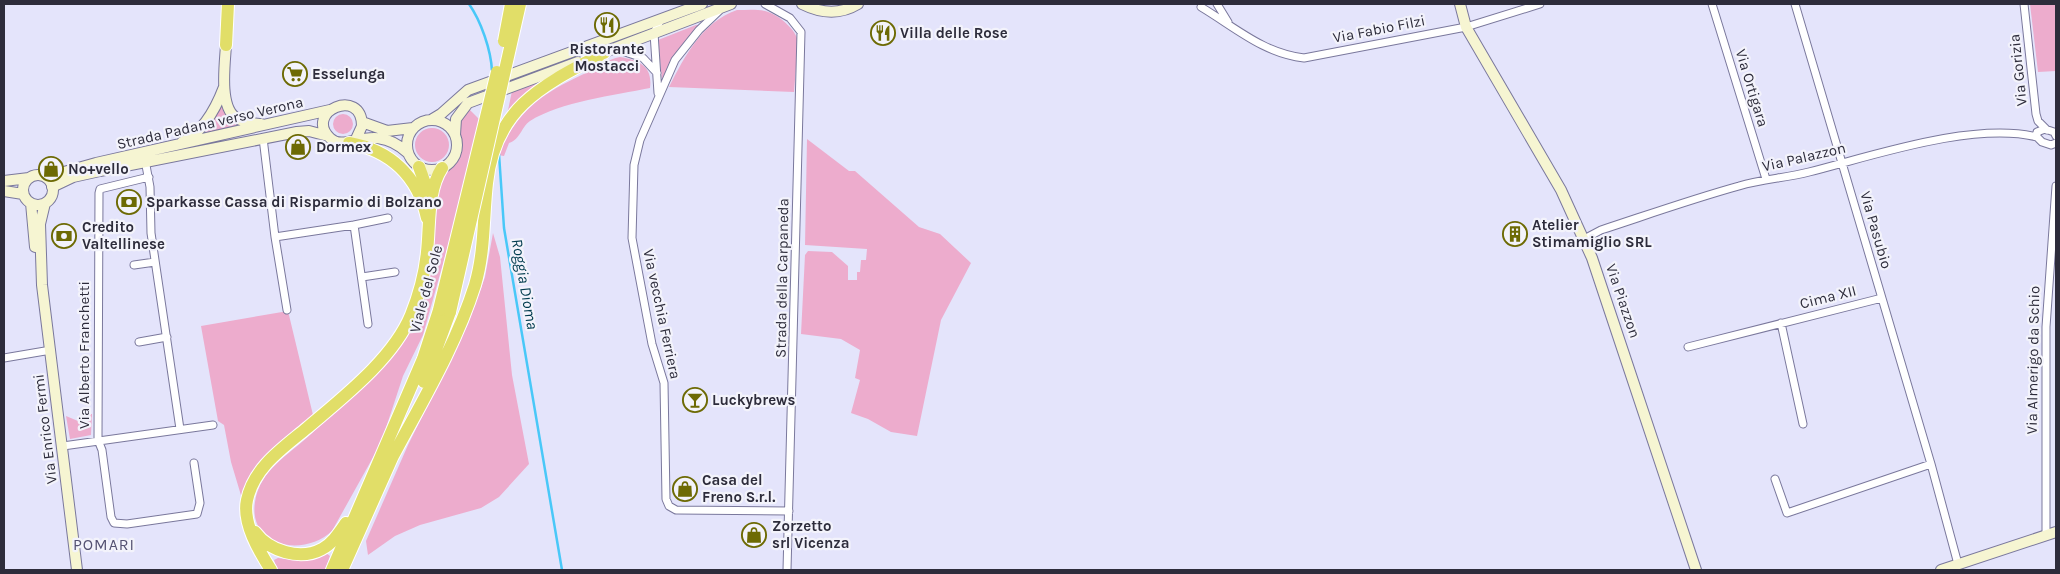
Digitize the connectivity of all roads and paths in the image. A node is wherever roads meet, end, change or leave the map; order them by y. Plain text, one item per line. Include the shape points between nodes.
1 (228, 4) edge
2 (511, 4) edge
3 (520, 4) edge
4 (702, 4) edge
5 (729, 4) edge
6 (765, 4) edge
7 (802, 4) edge
8 (858, 4) edge
9 (1216, 4) edge
10 (1460, 4) edge
11 (1540, 4) edge
12 (1712, 4) edge
13 (1795, 4) edge
14 (2024, 4) edge
15 (1198, 5) edge
16 (661, 19) junction
17 (1230, 24) junction
18 (1466, 27) junction
19 (654, 33) junction
20 (226, 45) joint
21 (609, 50) junction
22 (658, 73) junction
23 (224, 86) junction
24 (657, 100) junction
25 (330, 110) junction
26 (431, 120) junction
27 (362, 122) junction
28 (270, 125) junction
29 (413, 128) junction
30 (2048, 130) junction
31 (455, 135) junction
32 (328, 136) junction
33 (2056, 136) edge
34 (2037, 137) junction
35 (263, 138) junction
36 (352, 141) junction
37 (2056, 143) edge
38 (171, 147) junction
39 (408, 153) junction
40 (145, 160) junction
41 (1843, 163) junction
42 (98, 167) junction
43 (419, 167) junction
44 (442, 168) junction
45 (46, 177) junction
46 (149, 177) junction
47 (29, 178) junction
48 (1766, 179) junction
49 (4, 181) edge
50 (2056, 186) edge
51 (52, 187) junction
52 (4, 192) edge
53 (23, 194) junction
54 (45, 203) junction
55 (31, 204) junction
56 (388, 218) dead end
57 (428, 223) junction
58 (354, 225) junction
59 (275, 237) junction
60 (1584, 239) junction
61 (155, 262) junction
62 (134, 265) dead end
63 (395, 272) dead end
64 (362, 277) junction
65 (42, 285) junction
66 (1882, 298) junction
67 (286, 310) dead end
68 (445, 311) junction
69 (1781, 323) junction
70 (368, 324) dead end
71 (167, 337) junction
72 (139, 342) dead end
73 (1688, 347) dead end
74 (51, 350) junction
75 (4, 358) edge
76 (1803, 424) dead end
77 (212, 425) dead end
78 (180, 428) junction
79 (98, 440) junction
80 (63, 446) junction
81 (393, 456) junction
82 (194, 463) dead end
83 (1931, 464) junction
84 (1776, 480) dead end
85 (366, 492) junction
86 (789, 511) junction
87 (248, 522) junction
88 (2056, 532) edge
89 (2046, 535) junction
90 (1958, 564) junction
91 (77, 570) edge
92 (271, 570) edge
93 (332, 570) edge
94 (342, 570) edge
95 (787, 570) edge
96 (1696, 570) edge
97 (1941, 570) edge

1 - 20 highway
2 - 68 highway, Viale del Sole, bridge
3 - 68 highway, Viale del Sole, bridge
4 - 16 main road
5 - 19 main road
5 - 24 street, Via vecchia Ferriera via 710,18 683,49
6 - 86 street, Strada della Carpaneda via 790,18 801,32
7 - 8 main road via 834,12
9 - 15 street via 1208,8
9 - 17 street, Via Fabio Filzi
10 - 18 main road, Via Piazzon
11 - 18 street, Via Fabio Filzi
12 - 48 street, Via Ortigara
13 - 41 street, Via Pasubio
14 - 30 street, Via Gorizia via 2036,114 2038,121
15 - 17 street, Via Fabio Filzi
16 - 19 street
16 - 26 main road via 465,92
17 - 18 street, Via Fabio Filzi via 1247,39 1267,49 1285,56 1304,58
18 - 60 main road, Via Piazzon via 1561,190
19 - 21 main road
19 - 22 street, Via vecchia Ferriera
20 - 23 main road
21 - 22 street via 643,58
21 - 31 main road, bridge via 468,103 456,119
21 - 81 highway via 544,86 520,106 501,133 486,184 482,252 475,284 451,347
22 - 24 street, Via vecchia Ferriera
23 - 28 main road via 227,107 234,116 246,122
23 - 38 main road via 216,107 203,125 189,139
24 - 86 street, Via vecchia Ferriera via 640,140 634,165 632,238 652,344 664,383 666,499 676,510
25 - 27 main road via 339,105 348,106 359,113
25 - 28 main road, Strada Padana verso Verona
25 - 32 main road via 324,123
26 - 29 main road
26 - 31 main road via 445,124
27 - 29 main road via 387,131
27 - 36 main road via 361,131
28 - 38 main road, Strada Padana verso Verona
29 - 39 main road via 406,142
30 - 33 street
30 - 34 street via 2040,129
31 - 44 main road via 456,151
32 - 35 main road, Strada Padana verso Verona via 309,131
32 - 36 main road via 335,142
34 - 37 street, Via Palazzon via 2047,145
34 - 41 street, Via Palazzon via 2004,133 1978,135 1924,143
35 - 40 main road, Strada Padana verso Verona
35 - 59 street
36 - 39 main road via 375,136
36 - 57 highway via 372,148 401,167 421,196
38 - 42 main road, Strada Padana verso Verona
39 - 43 main road
40 - 42 main road, Strada Padana verso Verona
40 - 46 street
41 - 48 street, Via Palazzon via 1789,177
41 - 66 street, Via Pasubio
42 - 45 main road
42 - 51 main road
43 - 44 main road via 428,170
43 - 57 highway via 426,186
44 - 57 highway via 434,185
45 - 47 main road via 37,175
45 - 51 main road
46 - 61 street via 150,233
46 - 79 street, Via Alberto Franchetti via 100,189 99,192
47 - 49 main road
47 - 53 main road via 23,185
48 - 60 street, Via Palazzon via 1601,230
50 - 89 street, Via Almerigo da Schio via 2046,327
51 - 54 main road via 51,196
52 - 53 main road
53 - 55 main road
54 - 55 main road
54 - 65 main road, Via Enrico Fermi via 40,224
55 - 65 main road, Via Enrico Fermi
56 - 58 street
57 - 87 highway via 424,272 410,316 386,354 266,463 247,500
58 - 59 street
58 - 64 street
59 - 67 street
60 - 96 main road, Via Piazzon
61 - 62 street
61 - 71 street
63 - 64 street
64 - 70 street
65 - 74 main road, Via Enrico Fermi
66 - 69 street, Cima XII
66 - 83 street, Via Pasubio
68 - 81 highway, Viale del Sole via 432,362
68 - 85 highway, Viale del Sole
69 - 73 street, Cima XII
69 - 76 street
71 - 72 street
71 - 78 street
74 - 75 street
74 - 80 main road, Via Enrico Fermi
77 - 78 street
78 - 79 street
79 - 80 street
79 - 82 street, Via Alberto Franchetti via 114,523 197,514 200,503
80 - 91 main road, Via Enrico Fermi
81 - 94 highway, Viale del Sole
83 - 84 street via 1787,513
83 - 90 street, Via Pasubio
85 - 87 highway via 337,536 322,549 305,554 289,553 271,546
85 - 93 highway, Viale del Sole
86 - 95 street, Strada della Carpaneda
87 - 92 highway via 260,553
88 - 89 main road
89 - 90 main road
90 - 97 main road

